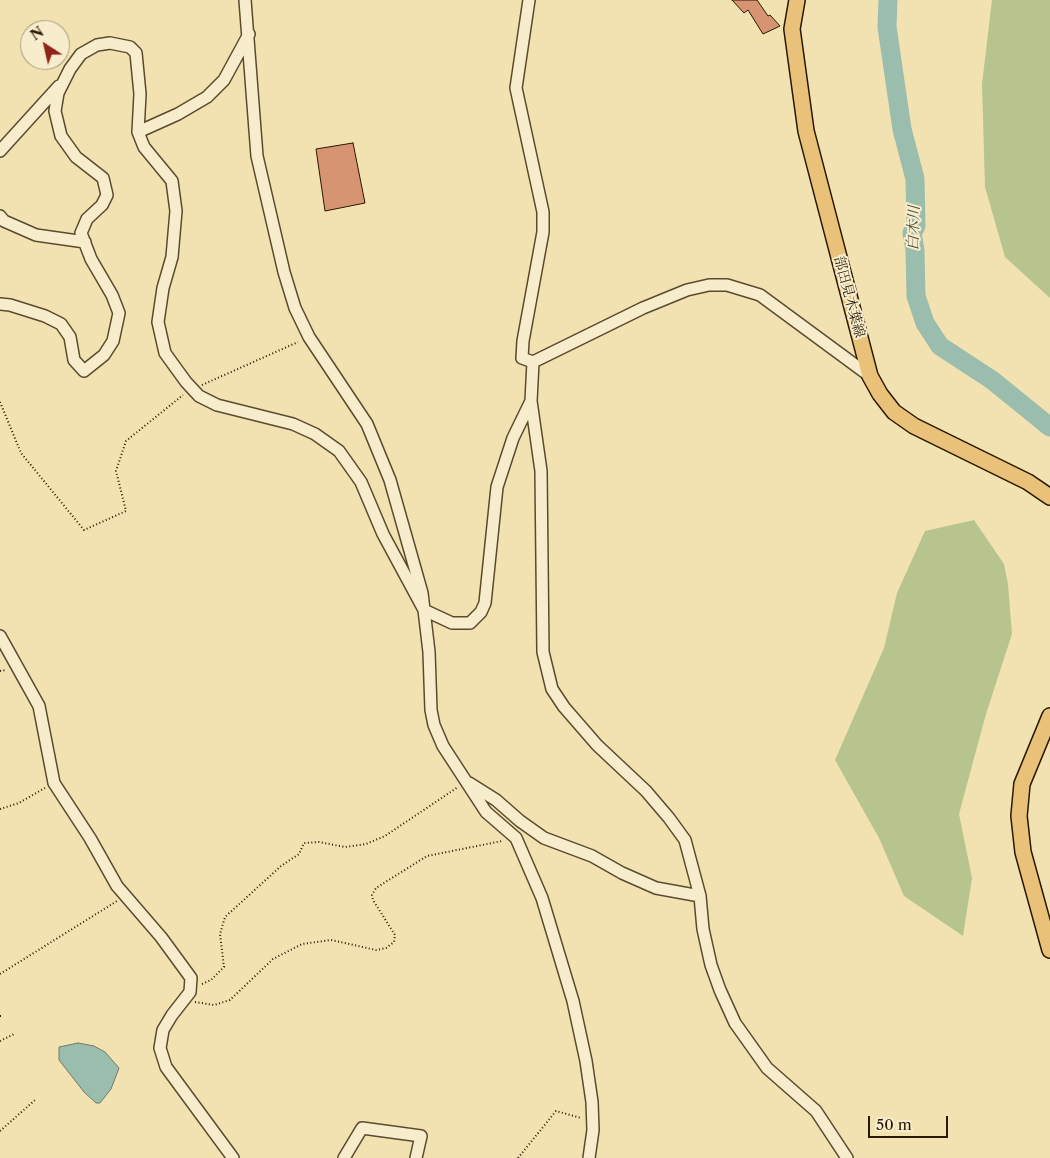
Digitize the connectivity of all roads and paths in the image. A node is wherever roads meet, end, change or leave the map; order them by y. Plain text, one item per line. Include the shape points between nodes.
1 (245, 0) edge
2 (529, 0) edge
3 (797, 0) edge
4 (249, 34) junction
5 (64, 81) junction
6 (138, 132) junction
7 (0, 151) edge
8 (0, 216) edge
9 (85, 242) junction
10 (0, 304) edge
11 (310, 337) junction
12 (533, 362) junction
13 (870, 376) junction
14 (195, 388) dead end
15 (186, 392) dead end
16 (531, 401) junction
17 (0, 402) edge
18 (1050, 497) edge
19 (424, 610) junction
20 (0, 636) edge
21 (1050, 716) edge
22 (54, 783) junction
23 (464, 783) junction
24 (0, 809) edge
25 (516, 838) junction
26 (125, 896) junction
27 (700, 896) junction
28 (1050, 950) edge
29 (0, 974) edge
30 (192, 984) junction
31 (182, 1001) junction
32 (14, 1034) dead end
33 (0, 1041) edge
34 (35, 1100) dead end
35 (593, 1121) junction
36 (0, 1131) edge
37 (233, 1158) edge
38 (344, 1158) edge
39 (416, 1158) edge
40 (518, 1158) edge
41 (589, 1158) edge
42 (847, 1158) edge

1 - 4 street
2 - 12 street via 516,88 543,212 543,232 523,341 522,358
3 - 13 main road, 部田見木葉線 via 792,29 806,131
4 - 6 street via 224,80 207,97
4 - 11 street via 263,183 284,272 295,308
5 - 6 street via 82,54 97,45 110,43 130,47 136,53 140,94
5 - 7 street
5 - 9 street via 55,111 61,136 76,157 103,178 107,195 102,205 87,219 81,233
6 - 19 street via 144,147 172,181 176,211 172,257 158,322 165,353 199,396 217,405 293,424 340,451 361,482 383,534
8 - 9 street via 4,221 36,235
9 - 10 street via 119,313 113,341 104,355 84,371 74,360 70,337 61,324 10,304
11 - 14 path
11 - 19 street via 367,424 381,454 408,540
12 - 13 street via 643,308 686,290 709,285 760,295
12 - 16 street
13 - 18 main road, 部田見木葉線 via 894,412 914,426 1028,482
15 - 17 path via 126,441 116,471 126,511 84,530 21,453
16 - 19 street via 497,486 485,603 481,612 470,624 452,623
16 - 27 street via 541,471 543,652 552,689 564,708 597,745 670,818 685,840
19 - 23 street via 434,725
20 - 22 street via 39,706
21 - 28 main road via 1022,784 1019,816 1023,852
22 - 24 path via 19,803
22 - 26 street
23 - 25 street via 486,812
23 - 27 street via 496,800 544,838 592,856 656,888
23 - 30 path via 385,836 366,844 350,847 304,843 299,854 281,866 225,917 220,934 224,967 211,980
25 - 31 path via 427,856 376,888 373,900 395,935 394,942 386,948 376,950 330,940 302,944 273,959 230,1000 214,1004
25 - 35 street via 542,898 573,1001 586,1060
26 - 29 path
26 - 30 street via 187,971
27 - 42 street via 711,965 735,1023 767,1068 816,1111
30 - 31 street
31 - 37 street via 163,1030 162,1057
32 - 33 path
34 - 36 path
35 - 40 path via 556,1110
35 - 41 street
38 - 39 street via 362,1128 421,1136

